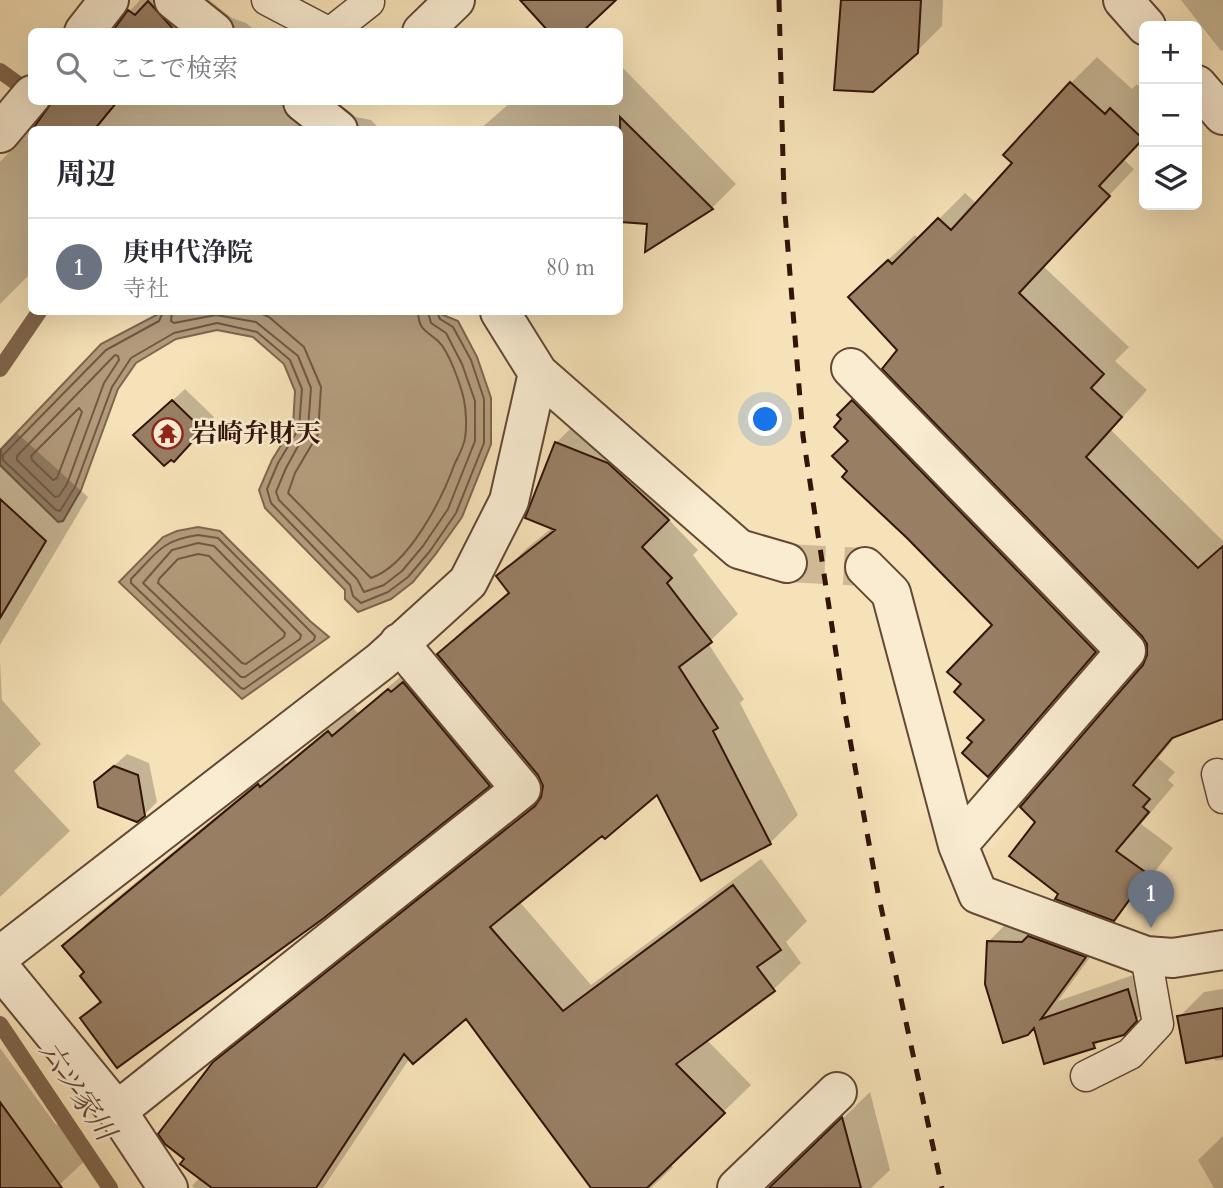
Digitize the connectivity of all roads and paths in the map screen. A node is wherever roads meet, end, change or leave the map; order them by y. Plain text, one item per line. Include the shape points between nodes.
1 (109, 0) edge
2 (174, 0) edge
3 (267, 0) edge
4 (455, 0) edge
5 (1123, 0) edge
6 (369, 2) dead end
7 (1142, 21) edge
8 (87, 28) edge
9 (209, 28) edge
10 (322, 28) edge
11 (335, 28) edge
12 (426, 28) edge
13 (1202, 91) edge
14 (1223, 115) edge
15 (502, 315) edge
16 (850, 368) dead end
17 (538, 373) junction
18 (787, 563) tunnel mouth
19 (865, 567) tunnel mouth
20 (399, 643) junction
21 (958, 845) junction
22 (1223, 950) edge
23 (0, 956) edge
24 (1146, 956) junction
25 (0, 968) edge
26 (1086, 1076) dead end
27 (837, 1091) dead end
28 (117, 1111) junction
29 (169, 1188) edge
30 (737, 1188) edge

1 - 8 street
2 - 9 street
3 - 10 lane
4 - 12 street
5 - 7 street
6 - 11 lane
13 - 14 street
15 - 17 street
16 - 21 street via 1126,651
17 - 18 street via 739,548
17 - 20 street via 509,500 468,582
19 - 21 street via 891,593
20 - 23 street
20 - 28 street via 521,789
21 - 24 street via 978,894
22 - 24 street via 1172,958
24 - 26 lane via 1158,1024 1130,1054
25 - 28 street
27 - 30 street
28 - 29 street

